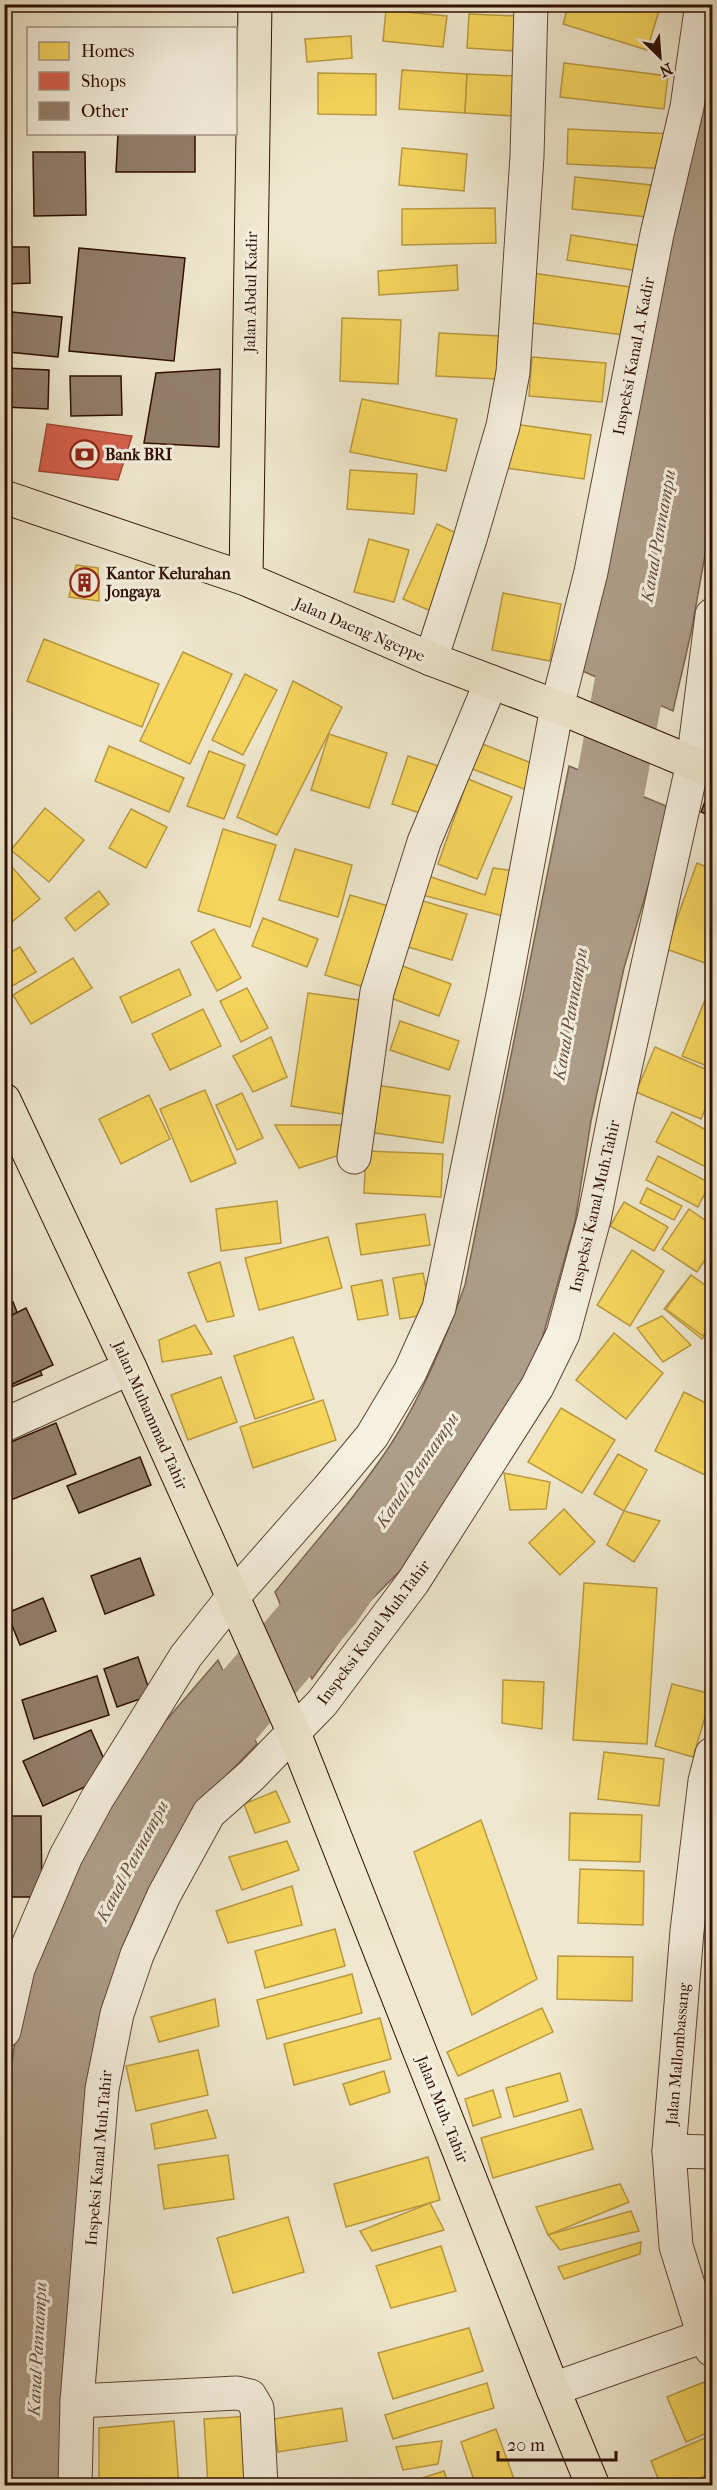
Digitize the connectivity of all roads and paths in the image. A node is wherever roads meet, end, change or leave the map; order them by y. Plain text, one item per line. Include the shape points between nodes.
1 (255, 4) edge
2 (531, 4) edge
3 (702, 4) edge
4 (4, 497) edge
5 (246, 579) junction
6 (712, 615) edge
7 (431, 659) junction
8 (491, 682) junction
9 (563, 709) junction
10 (692, 763) edge
11 (4, 1100) edge
12 (354, 1157) dead end
13 (130, 1368) junction
14 (4, 1425) edge
15 (232, 1598) junction
16 (294, 1732) junction
17 (712, 1754) edge
18 (4, 2031) edge
19 (669, 2151) junction
20 (712, 2152) edge
21 (708, 2343) edge
22 (553, 2389) junction
23 (77, 2400) junction
24 (75, 2486) edge
25 (261, 2486) edge
26 (593, 2486) edge

1 - 5 main road, Jalan Abdul Kadir
2 - 7 street via 527,156 513,372 503,426
3 - 9 street, Inspeksi Kanal A. Kadir via 687,107 657,234
4 - 5 main road, Jalan Daeng Ngeppe
5 - 7 main road, Jalan Daeng Ngeppe
6 - 10 street
7 - 8 main road, Jalan Daeng Ngeppe
8 - 9 main road, Jalan Daeng Ngeppe
8 - 12 street via 424,842 377,992
9 - 10 main road, Jalan Daeng Ngeppe
9 - 15 street via 439,1308 410,1372 372,1436
10 - 16 street, Inspeksi Kanal Muh.Tahir via 594,1219 563,1334 537,1387 413,1582 322,1703
11 - 13 main road, Jalan Muhammad Tahir
13 - 14 street
13 - 15 main road, Jalan Muhammad Tahir
15 - 16 main road, Jalan Muhammad Tahir
15 - 18 street via 186,1656 66,1856 18,1969
16 - 22 main road, Jalan Muh. Tahir
16 - 23 street, Inspeksi Kanal Muh.Tahir via 209,1813 164,1894 117,2014 102,2089
17 - 19 street, Jalan Mallombassang via 705,1781 687,1931
19 - 20 street
19 - 21 street, Jalan Mallombassang via 676,2246
21 - 22 street
22 - 26 main road, Jalan Muh. Tahir
23 - 24 street, Inspeksi Kanal Muh.Tahir
23 - 25 street via 237,2393 250,2396 257,2408

